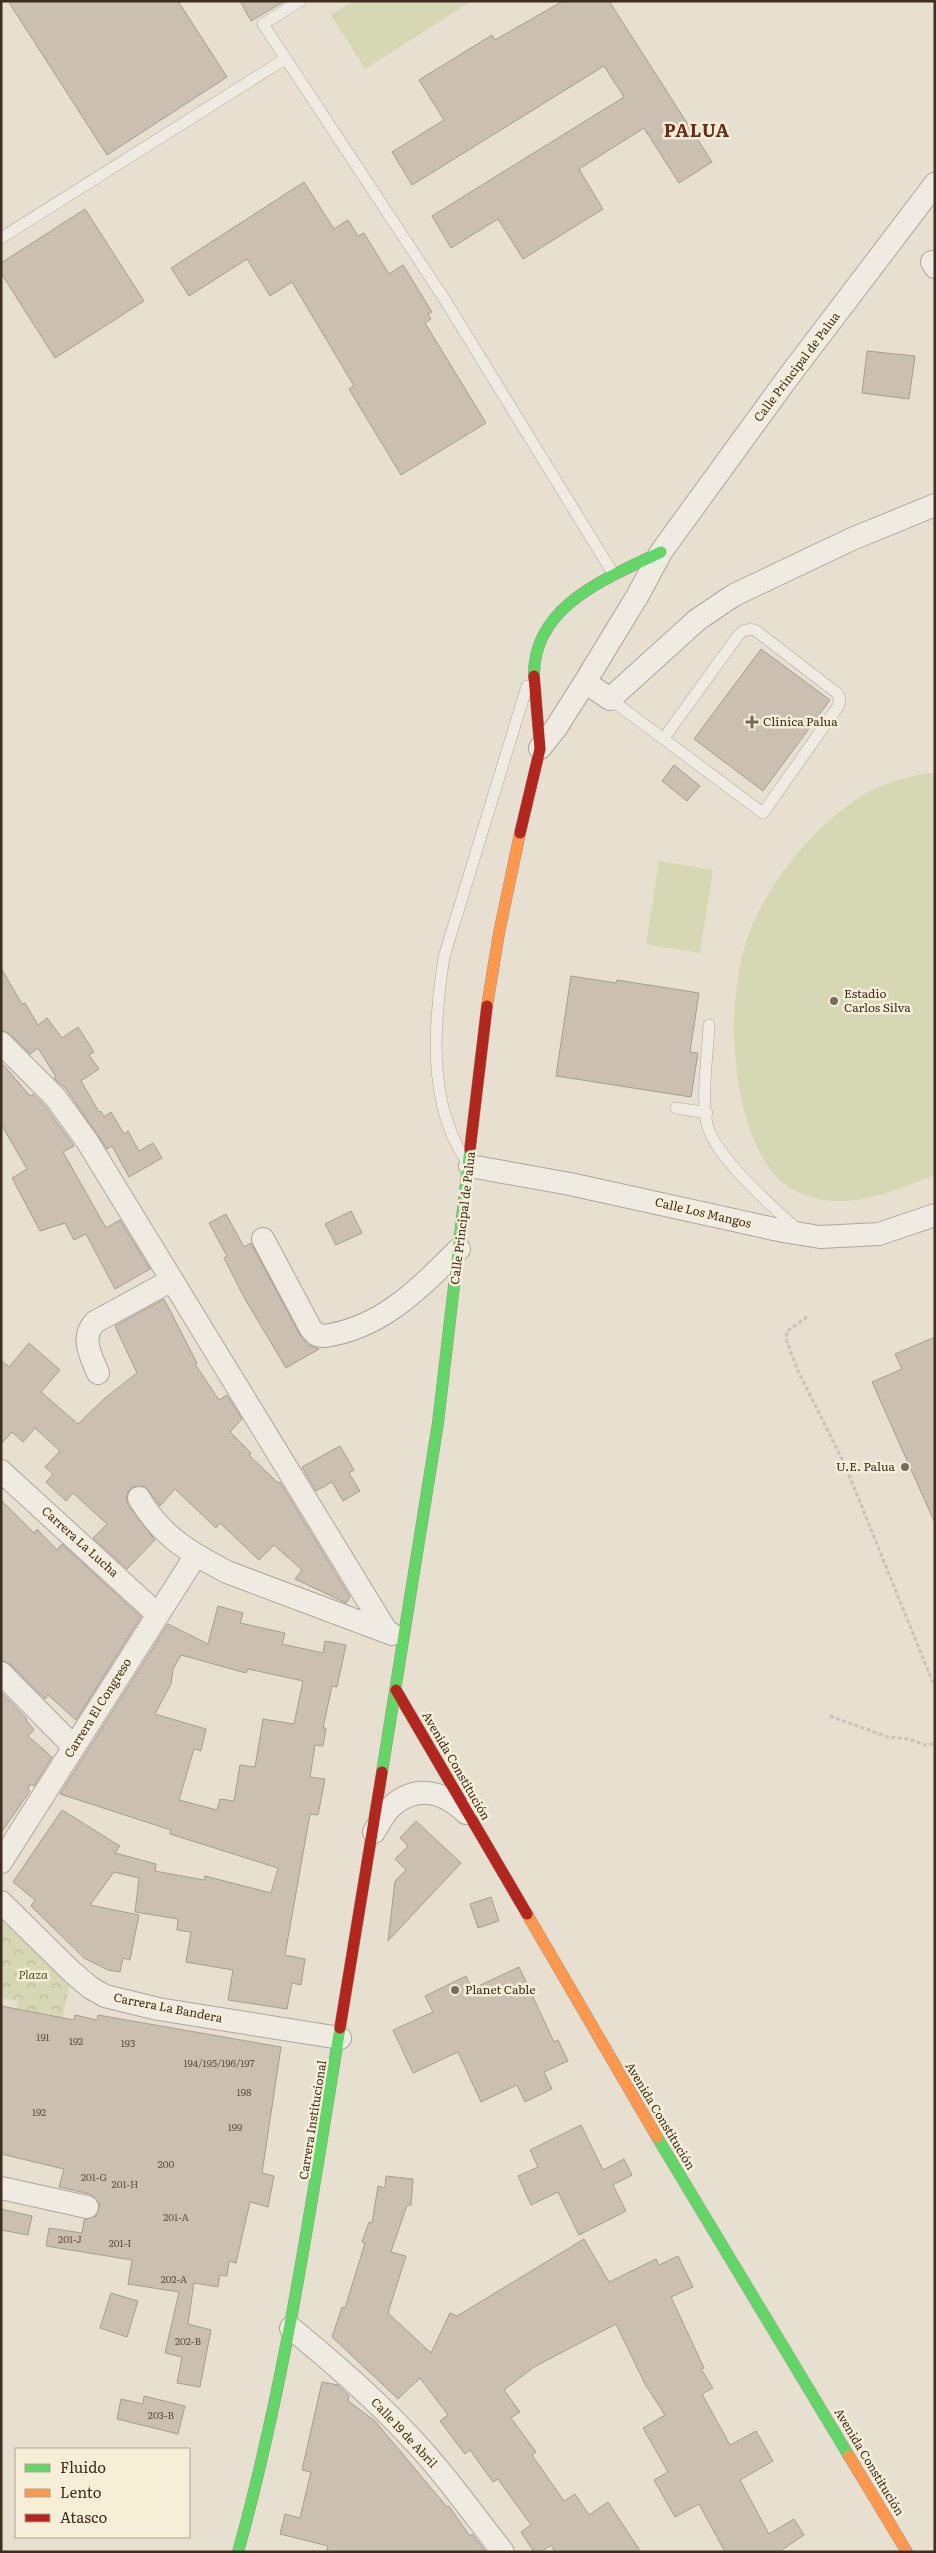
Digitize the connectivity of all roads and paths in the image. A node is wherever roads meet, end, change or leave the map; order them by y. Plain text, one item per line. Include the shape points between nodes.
1 (300, 1) edge
2 (285, 59) junction
3 (935, 184) edge
4 (1, 238) edge
5 (935, 504) edge
6 (660, 552) junction
7 (614, 575) junction
8 (539, 640) junction
9 (585, 682) junction
10 (610, 699) junction
11 (664, 738) junction
12 (540, 748) junction
13 (709, 1024) dead end
14 (1, 1043) edge
15 (676, 1108) dead end
16 (707, 1113) junction
17 (470, 1166) junction
18 (935, 1215) edge
19 (803, 1234) junction
20 (263, 1239) dead end
21 (459, 1249) junction
22 (172, 1280) junction
23 (807, 1317) dead end
24 (98, 1373) dead end
25 (1, 1471) edge
26 (139, 1498) dead end
27 (196, 1554) junction
28 (158, 1614) junction
29 (396, 1635) junction
30 (1, 1673) edge
31 (935, 1688) edge
32 (396, 1690) junction
33 (830, 1716) dead end
34 (935, 1744) edge
35 (73, 1746) junction
36 (470, 1818) junction
37 (373, 1834) junction
38 (1, 1862) edge
39 (1, 1902) edge
40 (340, 2038) junction
41 (1, 2188) edge
42 (87, 2207) dead end
43 (291, 2328) junction
44 (238, 2552) edge
45 (503, 2552) edge
46 (907, 2552) edge

1 - 2 lane via 263,24
2 - 4 lane
2 - 7 lane via 445,300
3 - 6 street, Calle Principal de Palua
5 - 10 street via 734,595 697,620
6 - 7 street, Calle Principal de Palua
6 - 9 street, Calle Principal de Palua
7 - 8 street, Calle Principal de Palua via 570,602
8 - 12 street, Calle Principal de Palua via 535,688
8 - 17 lane via 512,740 444,957 440,984 437,1074 442,1108 452,1140
9 - 10 street
9 - 12 street, Calle Principal de Palua
10 - 11 lane
11 - 11 lane via 742,630 755,630 836,692 840,699 839,706 763,813
12 - 17 street, Calle Principal de Palua via 495,954
13 - 16 lane
14 - 22 street via 55,1098 69,1117
15 - 16 lane
16 - 19 lane via 707,1123 714,1139 738,1171
17 - 19 street, Calle Los Mangos
17 - 21 street, Calle Principal de Palua
18 - 19 street, Calle Los Mangos via 879,1234 820,1237
20 - 21 street via 312,1329 324,1336 369,1324 389,1312 415,1294
21 - 29 street, Calle Principal de Palua via 446,1373
22 - 24 street via 89,1328 88,1349
22 - 29 street
23 - 31 path via 787,1331 786,1339 798,1371 845,1465
25 - 28 street, Carrera La Lucha
26 - 27 street via 150,1517 171,1539
27 - 28 street, Carrera El Congreso
27 - 29 street via 227,1572
28 - 35 street, Carrera El Congreso
29 - 32 street, Calle Principal de Palua
30 - 35 street
32 - 36 street, Avenida Constitución
32 - 37 street, Carrera Institucional
33 - 34 path via 888,1736
35 - 38 street, Carrera El Congreso
36 - 37 street via 443,1795 418,1794 404,1797 390,1807
36 - 46 street, Avenida Constitución via 720,2245
37 - 40 street, Carrera Institucional
39 - 40 street, Carrera La Bandera via 72,1972 105,1996 158,2009
40 - 43 street, Carrera Institucional
41 - 42 street
43 - 44 street, Carrera Institucional via 261,2470
43 - 45 street, Calle 19 de Abril via 388,2413 423,2451

